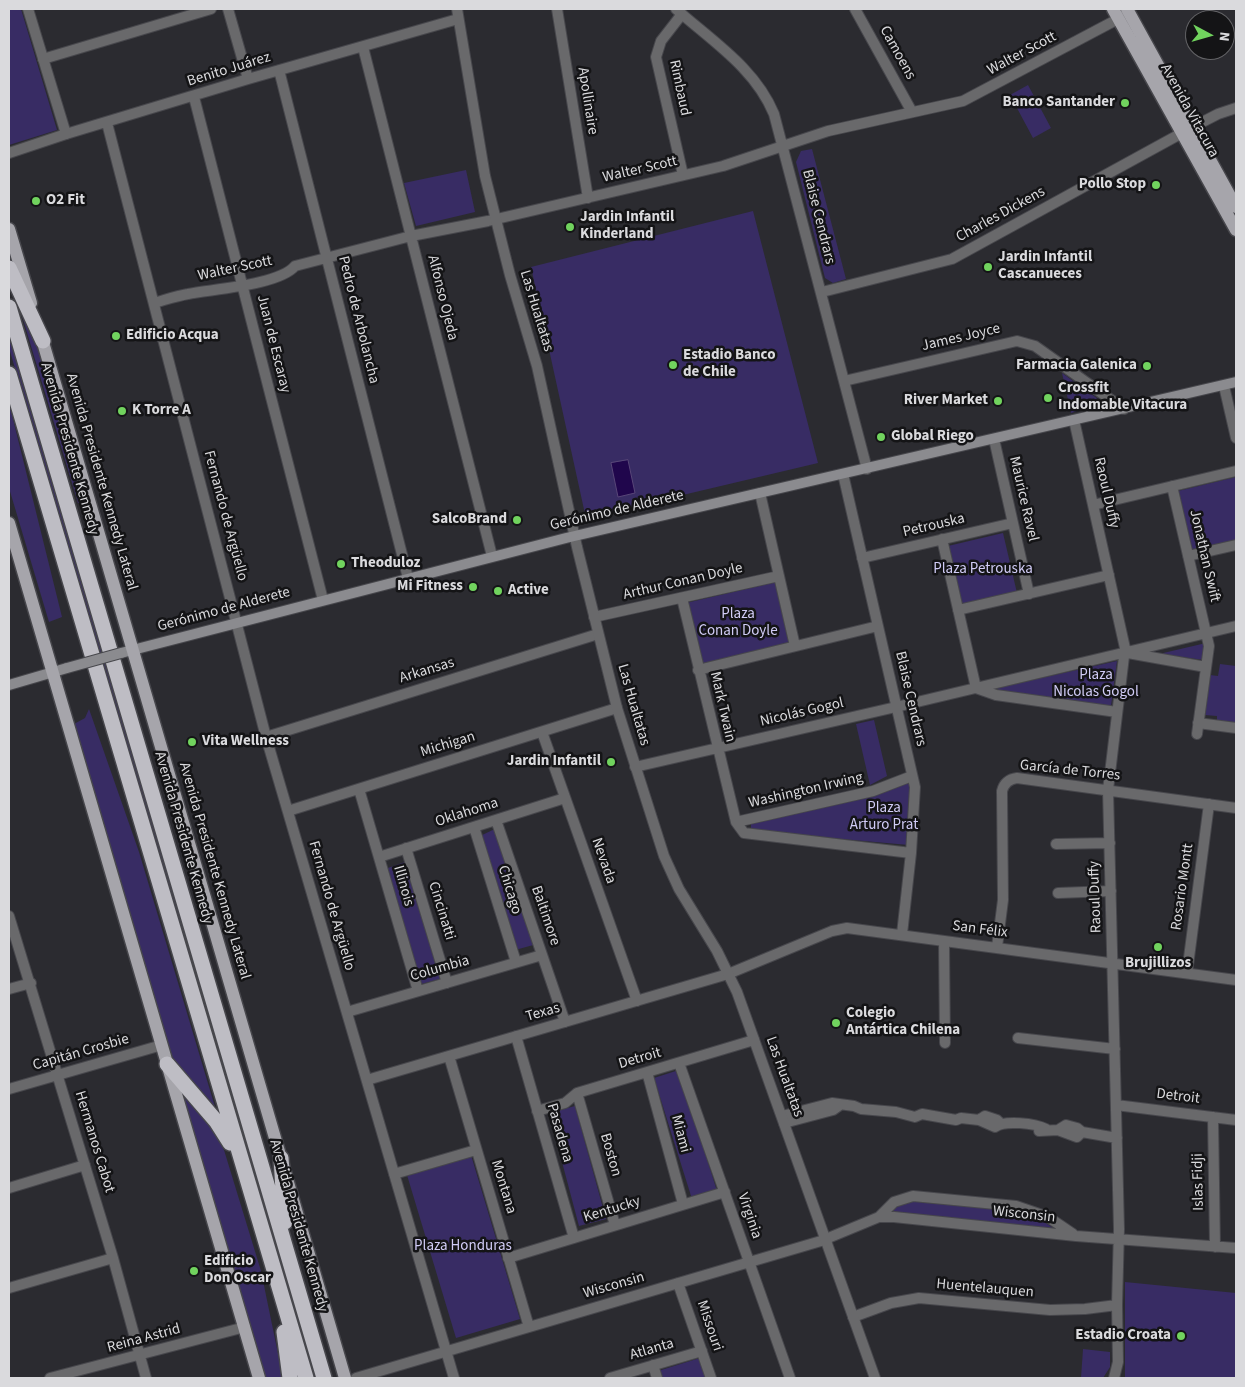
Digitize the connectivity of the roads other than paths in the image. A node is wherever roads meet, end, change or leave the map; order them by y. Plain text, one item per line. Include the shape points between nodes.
1 (28, 9) edge
2 (211, 9) edge
3 (228, 9) edge
4 (557, 9) edge
5 (856, 9) edge
6 (1127, 9) edge
7 (679, 11) edge
8 (457, 14) edge
9 (1115, 14) edge
10 (363, 47) junction
11 (43, 59) junction
12 (279, 70) junction
13 (248, 79) junction
14 (194, 97) junction
15 (1236, 108) edge
16 (912, 112) junction
17 (107, 123) junction
18 (1187, 130) junction
19 (66, 134) junction
20 (784, 146) junction
21 (9, 153) edge
22 (683, 175) junction
23 (588, 198) junction
24 (1236, 207) edge
25 (495, 219) junction
26 (9, 229) edge
27 (1236, 230) edge
28 (411, 236) junction
29 (327, 259) junction
30 (9, 268) edge
31 (243, 286) junction
32 (822, 292) junction
33 (154, 302) junction
34 (9, 307) edge
35 (43, 341) junction
36 (9, 374) edge
37 (844, 380) junction
38 (1236, 382) edge
39 (1224, 386) junction
40 (1100, 394) junction
41 (1124, 409) junction
42 (1107, 413) junction
43 (1074, 420) junction
44 (1236, 438) edge
45 (994, 439) junction
46 (867, 468) junction
47 (1236, 471) edge
48 (843, 474) junction
49 (1172, 486) junction
50 (760, 493) junction
51 (1093, 504) junction
52 (9, 523) edge
53 (1013, 523) junction
54 (574, 536) junction
55 (942, 539) junction
56 (1236, 545) edge
57 (492, 556) junction
58 (1188, 556) junction
59 (862, 558) junction
60 (1109, 575) junction
61 (779, 576) junction
62 (408, 578) junction
63 (1029, 594) junction
64 (682, 598) junction
65 (323, 600) junction
66 (958, 610) junction
67 (594, 617) junction
68 (237, 622) junction
69 (878, 626) junction
70 (1236, 626) edge
71 (1206, 633) junction
72 (598, 634) junction
73 (795, 646) junction
74 (127, 652) junction
75 (1124, 653) junction
76 (1206, 667) junction
77 (698, 670) junction
78 (53, 672) junction
79 (9, 685) edge
80 (976, 688) junction
81 (617, 708) junction
82 (896, 708) junction
83 (1117, 712) junction
84 (1198, 723) junction
85 (1236, 728) edge
86 (542, 732) junction
87 (1197, 734) dead end
88 (266, 738) junction
89 (716, 748) junction
90 (635, 767) junction
91 (912, 776) junction
92 (358, 789) junction
93 (1108, 790) junction
94 (565, 798) junction
95 (1209, 804) junction
96 (1236, 808) edge
97 (288, 811) junction
98 (496, 820) junction
99 (736, 822) junction
100 (474, 827) junction
101 (1110, 843) junction
102 (1056, 844) dead end
103 (406, 848) junction
104 (911, 853) junction
105 (379, 857) junction
106 (1111, 891) junction
107 (1058, 893) dead end
108 (9, 916) edge
109 (902, 934) junction
110 (944, 941) junction
111 (996, 947) junction
112 (542, 954) junction
113 (516, 962) junction
114 (1113, 962) junction
115 (1187, 973) junction
116 (728, 974) junction
117 (1236, 980) edge
118 (31, 983) junction
119 (447, 983) junction
120 (9, 989) edge
121 (418, 991) junction
122 (637, 1001) junction
123 (346, 1012) junction
124 (565, 1022) junction
125 (516, 1036) junction
126 (1018, 1038) dead end
127 (754, 1040) junction
128 (945, 1043) dead end
129 (162, 1045) junction
130 (1115, 1049) junction
131 (449, 1056) junction
132 (679, 1063) junction
133 (168, 1064) junction
134 (647, 1072) junction
135 (58, 1075) junction
136 (367, 1080) junction
137 (9, 1089) edge
138 (577, 1093) junction
139 (1116, 1105) junction
140 (537, 1111) junction
141 (1213, 1117) junction
142 (783, 1120) junction
143 (1236, 1120) edge
144 (1117, 1138) junction
145 (476, 1150) junction
146 (280, 1158) junction
147 (85, 1165) junction
148 (245, 1173) junction
149 (394, 1174) junction
150 (9, 1188) edge
151 (725, 1192) junction
152 (683, 1204) junction
153 (879, 1217) junction
154 (615, 1225) junction
155 (1076, 1236) junction
156 (574, 1238) junction
157 (1118, 1238) junction
158 (826, 1239) junction
159 (1214, 1247) junction
160 (1236, 1248) edge
161 (113, 1258) junction
162 (508, 1258) junction
163 (748, 1262) junction
164 (290, 1263) junction
165 (678, 1283) junction
166 (278, 1286) junction
167 (9, 1288) edge
168 (1116, 1305) junction
169 (854, 1317) junction
170 (529, 1327) junction
171 (245, 1328) junction
172 (702, 1351) junction
173 (446, 1352) junction
174 (140, 1356) junction
175 (653, 1365) junction
176 (50, 1378) edge
177 (146, 1378) edge
178 (259, 1378) edge
179 (290, 1378) edge
180 (306, 1378) edge
181 (324, 1378) edge
182 (345, 1378) edge
183 (356, 1378) edge
184 (454, 1378) edge
185 (610, 1378) edge
186 (657, 1378) edge
187 (711, 1378) edge
188 (790, 1378) edge
189 (875, 1378) edge
190 (1114, 1378) edge

1 - 11 street
2 - 11 street
3 - 13 street
4 - 23 street, Apollinaire
5 - 16 street, Camoens
6 - 18 main road, Avenida Vitacura
7 - 20 street, Blaise Cendrars via 756,80 772,108
7 - 22 street, Rimbaud via 660,41 656,57
8 - 10 street, Benito Juárez
8 - 25 street, Las Hualtatas via 480,153
9 - 16 street, Walter Scott via 979,94 956,103
9 - 18 main road, Avenida Vitacura
10 - 12 street, Benito Juárez
10 - 28 street, Alfonso Ojeda
11 - 19 street
12 - 13 street, Benito Juárez
12 - 29 street, Pedro de Arbolancha
13 - 14 street, Benito Juárez
14 - 17 street, Benito Juárez
14 - 31 street, Juan de Escaray
15 - 18 street, Charles Dickens
16 - 20 street, Walter Scott via 828,131
17 - 19 street, Benito Juárez
17 - 33 street, Fernando de Argüello
18 - 24 main road, Avenida Vitacura
18 - 27 main road, Avenida Vitacura
18 - 32 street, Charles Dickens via 952,259
19 - 21 street, Benito Juárez
20 - 22 street, Walter Scott via 738,162
20 - 32 street, Blaise Cendrars
22 - 23 street, Walter Scott
23 - 25 street, Walter Scott
25 - 28 street, Walter Scott
25 - 54 street, Las Hualtatas via 537,366
26 - 35 main road, Avenida Presidente Kennedy Lateral
28 - 29 street, Walter Scott
28 - 57 street, Alfonso Ojeda
29 - 31 street, Walter Scott via 295,266 290,273
29 - 62 street, Pedro de Arbolancha
30 - 35 highway
31 - 33 street, Walter Scott
31 - 65 street, Juan de Escaray
32 - 37 street, Blaise Cendrars
33 - 68 street, Fernando de Argüello
34 - 164 highway, Avenida Presidente Kennedy
35 - 74 main road, Avenida Presidente Kennedy Lateral
36 - 148 highway
37 - 40 street, James Joyce via 1017,341 1035,346
37 - 46 street, Blaise Cendrars
38 - 39 main road, Gerónimo de Alderete
39 - 41 main road, Gerónimo de Alderete
39 - 44 street
40 - 41 street, James Joyce
40 - 42 street
41 - 42 main road, Gerónimo de Alderete
42 - 43 main road, Gerónimo de Alderete
43 - 45 main road, Gerónimo de Alderete
43 - 51 street, Raoul Duffy
45 - 46 main road, Gerónimo de Alderete
45 - 53 street, Maurice Ravel
46 - 48 main road, Gerónimo de Alderete
47 - 49 street
48 - 50 main road, Gerónimo de Alderete
48 - 59 street, Blaise Cendrars
49 - 51 street
49 - 58 street, Jonathan Swift
50 - 54 main road, Gerónimo de Alderete
50 - 61 street
51 - 60 street, Raoul Duffy
52 - 78 main road
53 - 55 street, Petrouska
53 - 63 street, Maurice Ravel
54 - 57 main road, Gerónimo de Alderete
54 - 67 street, Las Hualtatas
55 - 59 street, Petrouska
55 - 66 street
56 - 58 street
57 - 62 main road, Gerónimo de Alderete
58 - 71 street, Jonathan Swift
59 - 69 street, Blaise Cendrars
60 - 63 street
60 - 75 street, Raoul Duffy via 1124,638
61 - 64 street, Arthur Conan Doyle
61 - 73 street
62 - 65 main road, Gerónimo de Alderete
63 - 66 street
64 - 67 street, Arthur Conan Doyle
64 - 77 street, Mark Twain
65 - 68 main road, Gerónimo de Alderete
66 - 80 street
67 - 72 street, Las Hualtatas
68 - 74 main road, Gerónimo de Alderete
68 - 88 street, Fernando de Argüello
69 - 73 street
69 - 82 street, Blaise Cendrars
70 - 71 street, Nicolás Gogol
71 - 75 street, Nicolás Gogol
71 - 76 street via 1209,646
72 - 81 street, Las Hualtatas
72 - 88 street, Arkansas
73 - 77 street
74 - 78 main road, Gerónimo de Alderete, bridge
74 - 146 main road, Avenida Presidente Kennedy Lateral
75 - 76 street, Nicolás Gogol
75 - 80 street, Nicolás Gogol
75 - 83 street, Raoul Duffy
76 - 84 street
77 - 89 street, Mark Twain
78 - 79 main road, Gerónimo de Alderete
78 - 129 main road
80 - 82 street, Nicolás Gogol
80 - 83 street via 996,695
81 - 86 street, Michigan
81 - 90 street, Las Hualtatas
82 - 89 street, Nicolás Gogol
82 - 91 street, Blaise Cendrars
83 - 93 street, Raoul Duffy
84 - 85 street
84 - 87 street
86 - 92 street, Michigan
86 - 94 street, Nevada
88 - 97 street, Fernando de Argüello
89 - 90 street, Nicolás Gogol
89 - 99 street, Mark Twain
90 - 116 street, Las Hualtatas via 671,873
91 - 99 street, Washington Irwing via 873,791
91 - 104 street, Blaise Cendrars via 915,787
92 - 97 street, Michigan
92 - 105 street, Illinois
93 - 95 street, García de Torres
93 - 101 street, Raoul Duffy
93 - 111 street, García de Torres via 1018,778 1005,784 1002,791 1003,900
94 - 98 street, Oklahoma
94 - 122 street, Nevada
95 - 96 street, García de Torres
95 - 115 street, Rosario Montt
97 - 123 street, Fernando de Argüello
98 - 100 street, Oklahoma
98 - 112 street, Baltimore
99 - 104 street, Washington Irwing via 744,833
100 - 103 street, Oklahoma
100 - 113 street, Chicago
101 - 102 street
101 - 106 street, Raoul Duffy
103 - 105 street, Oklahoma
103 - 119 street, Cincinatti
104 - 109 street, Blaise Cendrars
105 - 121 street, Illinois
106 - 107 street
106 - 114 street, Raoul Duffy
108 - 118 street, Hermanos Cabot
109 - 110 street, San Félix
109 - 116 street, San Félix via 858,928 832,931
110 - 111 street, San Félix
110 - 128 street
111 - 114 street, San Félix
112 - 113 street, Columbia
112 - 124 street, Baltimore
113 - 119 street, Columbia
114 - 115 street, San Félix
114 - 130 street, Raoul Duffy
115 - 117 street, San Félix
116 - 122 street, Texas
116 - 127 street, Las Hualtatas
118 - 120 street
118 - 135 street, Hermanos Cabot
119 - 121 street, Columbia
121 - 123 street, Columbia
122 - 124 street, Texas
123 - 136 street, Fernando de Argüello
124 - 125 street, Texas
125 - 131 street, Texas
125 - 140 street, Pasadena
126 - 130 street
127 - 132 street, Detroit
127 - 142 street, Las Hualtatas
129 - 133 main road
129 - 135 street, Capitán Crosbie
130 - 139 street, Raoul Duffy
131 - 136 street, Texas
131 - 145 street, Montana
132 - 134 street, Detroit
132 - 151 street, Virginia
133 - 148 highway via 216,1121
133 - 171 main road
134 - 138 street, Detroit
134 - 152 street, Miami
135 - 137 street, Capitán Crosbie
135 - 147 street, Hermanos Cabot
136 - 149 street, Fernando de Argüello
138 - 140 street, Detroit via 564,1102
138 - 154 street, Boston
139 - 141 street, Detroit
139 - 144 street, Raoul Duffy
140 - 156 street, Pasadena
141 - 143 street, Detroit
141 - 159 street, Islas Fidji
142 - 144 street via 823,1104 884,1110 915,1117 926,1114 956,1120 978,1120 995,1127 1000,1123 1030,1130 1058,1130 1076,1137 1082,1132
142 - 158 street, Las Hualtatas
144 - 157 street, Raoul Duffy
145 - 149 street
145 - 162 street, Montana
146 - 164 highway
146 - 182 main road, Avenida Presidente Kennedy Lateral
147 - 150 street
147 - 161 street, Hermanos Cabot
148 - 166 highway
149 - 173 street, Fernando de Argüello
151 - 152 street, Kentucky
151 - 163 street, Virginia
152 - 154 street, Kentucky
153 - 155 street, Wisconsin
153 - 155 street, Wisconsin via 894,1202 913,1196 1016,1206 1048,1218
153 - 158 street, Wisconsin
154 - 156 street, Kentucky
155 - 157 street, Wisconsin
156 - 162 street, Kentucky
157 - 159 street, Wisconsin
157 - 168 street, Raoul Duffy
158 - 163 street, Wisconsin
158 - 169 street, Las Hualtatas
159 - 160 street, Wisconsin
161 - 167 street
161 - 174 street, Hermanos Cabot
162 - 170 street, Montana
163 - 165 street, Wisconsin
163 - 188 street, Virginia
164 - 181 highway, Avenida Presidente Kennedy
165 - 170 street, Wisconsin
165 - 172 street, Missouri
166 - 179 highway
166 - 180 highway
168 - 169 street, Huentelauquen via 1050,1310 919,1298 891,1303
168 - 190 street, Raoul Duffy via 1118,1362
169 - 189 street, Las Hualtatas
170 - 173 street, Wisconsin
171 - 174 street, Reina Astrid
171 - 178 main road
172 - 175 street, Atlanta
172 - 187 street, Missouri
173 - 183 street, Wisconsin
173 - 184 street, Fernando de Argüello
174 - 176 street, Reina Astrid
174 - 177 street, Hermanos Cabot
175 - 185 street, Atlanta
175 - 186 street

